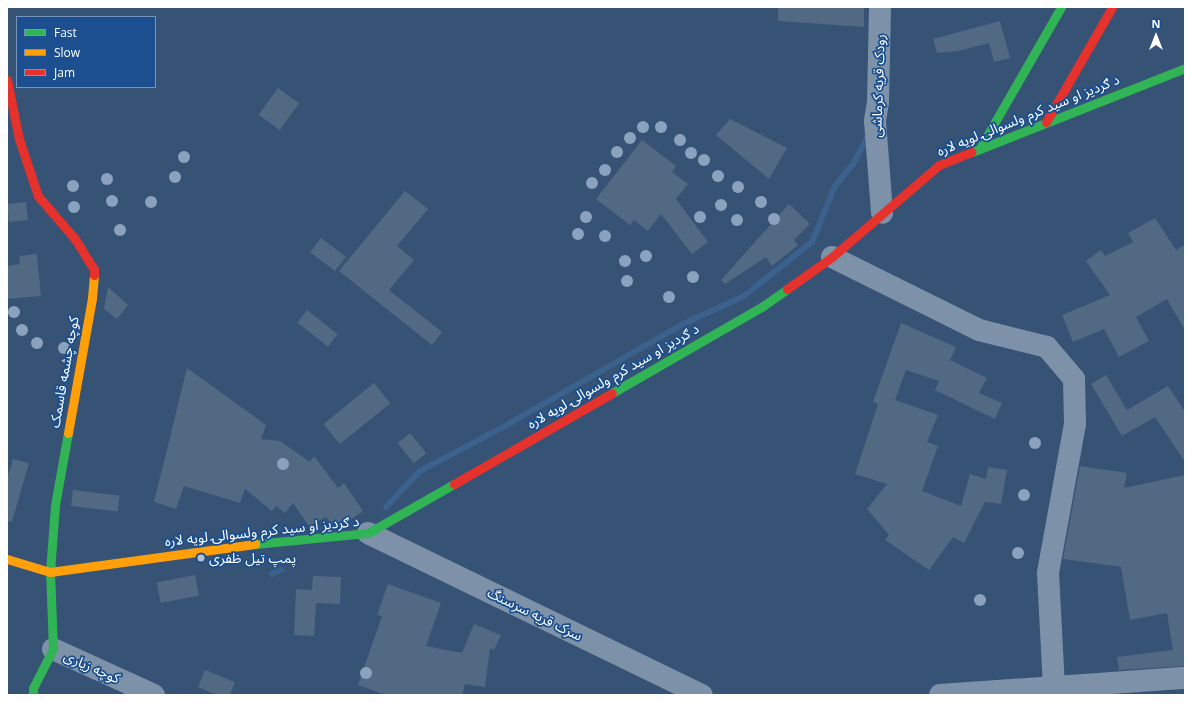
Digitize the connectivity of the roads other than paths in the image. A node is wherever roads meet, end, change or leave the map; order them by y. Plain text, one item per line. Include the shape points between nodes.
1 (880, 7) edge
2 (1061, 7) edge
3 (1112, 7) edge
4 (1185, 68) edge
5 (7, 80) edge
6 (1046, 122) junction
7 (980, 148) junction
8 (882, 213) junction
9 (832, 257) junction
10 (368, 533) junction
11 (7, 559) edge
12 (50, 572) junction
13 (53, 650) junction
14 (1185, 678) edge
15 (1059, 691) edge
16 (1020, 693) edge
17 (33, 695) edge
18 (154, 695) edge
19 (702, 695) edge
20 (940, 695) edge

1 - 8 street, رودک قریه کرماشی via 878,102 875,121
2 - 7 main road
3 - 6 main road
4 - 6 main road, د ګردیز او سید کرم ولسوالۍ لویه لاره
5 - 12 main road, کوچه چشمه قاسمک via 19,139 38,196 75,239 94,270 92,298 55,505
6 - 7 main road, د ګردیز او سید کرم ولسوالۍ لویه لاره
7 - 8 main road, د ګردیز او سید کرم ولسوالۍ لویه لاره via 939,165
8 - 9 main road, د ګردیز او سید کرم ولسوالۍ لویه لاره
9 - 10 main road, د ګردیز او سید کرم ولسوالۍ لویه لاره via 763,306
9 - 15 street via 979,330 1047,347 1074,379 1074,424 1048,573
10 - 12 main road, د ګردیز او سید کرم ولسوالۍ لویه لاره via 235,546
10 - 19 street, سرک قریه سرسنگ
11 - 12 main road, د ګردیز او سید کرم ولسوالۍ لویه لاره
12 - 13 main road, کوچه چشمه قاسمک
13 - 17 main road via 33,688
13 - 18 street, کوچه زیاری
14 - 15 street
15 - 16 street
16 - 20 street

